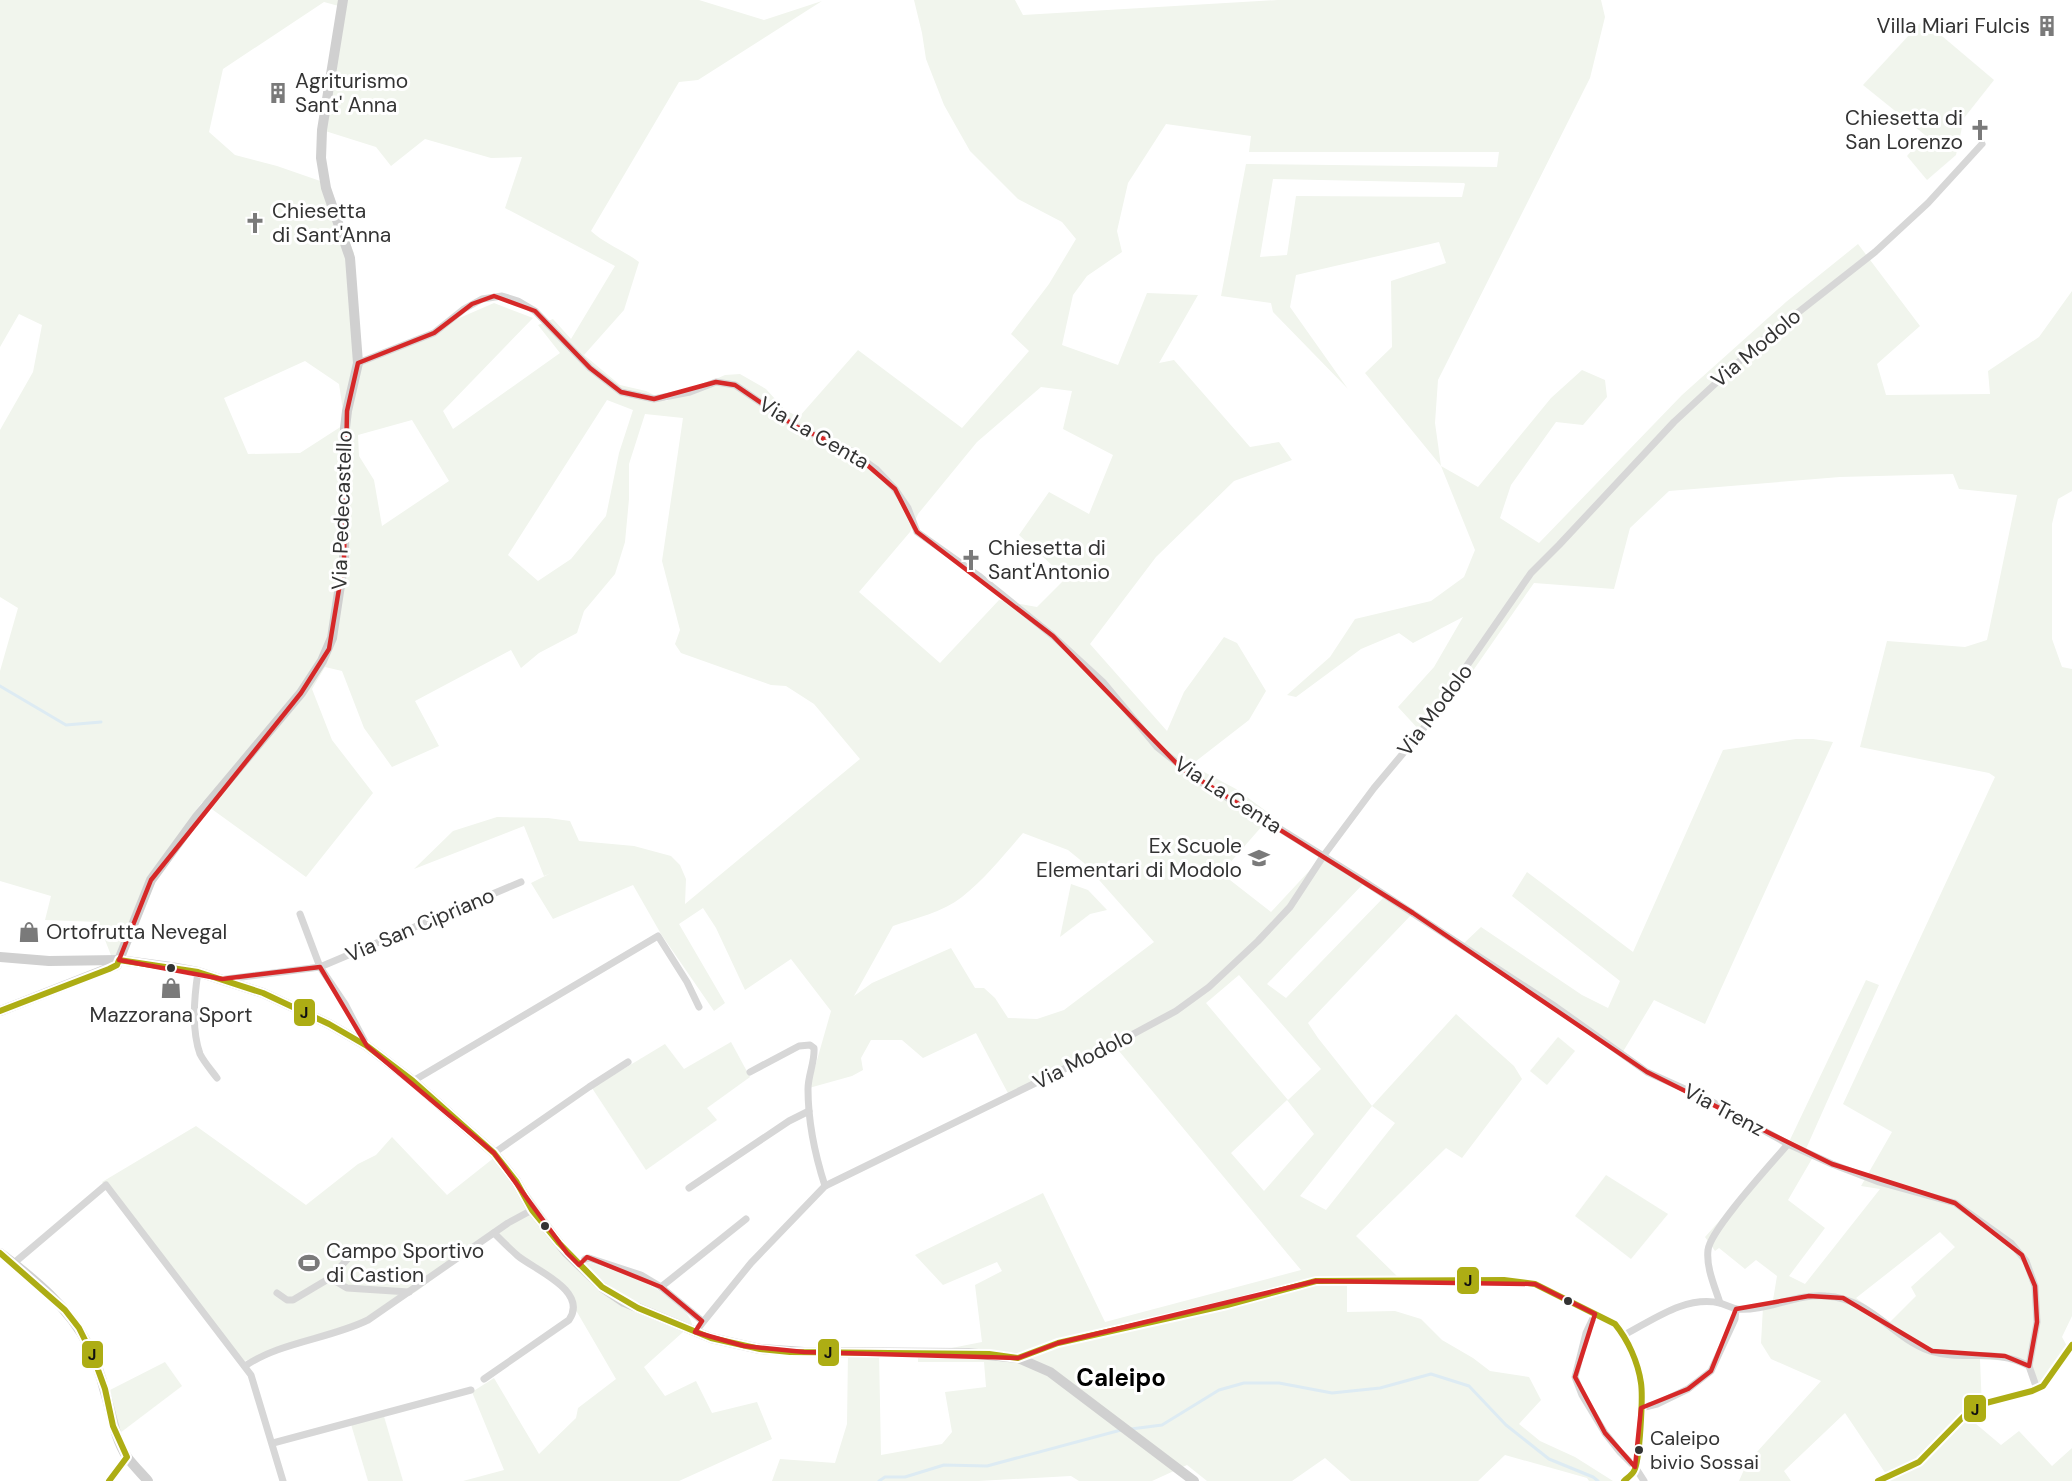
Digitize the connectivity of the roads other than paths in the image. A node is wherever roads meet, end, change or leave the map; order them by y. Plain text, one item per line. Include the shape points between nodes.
1 (343, 0) edge
2 (1982, 144) dead end
3 (358, 363) junction
4 (1324, 855) junction
5 (521, 882) dead end
6 (300, 914) dead end
7 (0, 957) edge
8 (119, 960) junction
9 (320, 967) junction
10 (198, 972) junction
11 (222, 980) junction
12 (699, 1007) dead end
13 (0, 1011) edge
14 (367, 1046) junction
15 (628, 1062) dead end
16 (750, 1072) dead end
17 (217, 1078) dead end
18 (414, 1081) junction
19 (809, 1111) junction
20 (1788, 1144) junction
21 (494, 1153) junction
22 (825, 1186) junction
23 (689, 1188) dead end
24 (532, 1210) junction
25 (746, 1219) dead end
26 (494, 1233) junction
27 (354, 1252) dead end
28 (0, 1253) edge
29 (14, 1263) junction
30 (579, 1265) junction
31 (330, 1278) junction
32 (662, 1287) junction
33 (409, 1292) junction
34 (277, 1293) dead end
35 (1720, 1303) junction
36 (1736, 1309) junction
37 (1595, 1314) junction
38 (702, 1321) junction
39 (695, 1332) junction
40 (1624, 1335) junction
41 (2072, 1345) edge
42 (1018, 1358) junction
43 (245, 1366) junction
44 (2029, 1366) junction
45 (484, 1379) dead end
46 (2037, 1389) junction
47 (471, 1390) dead end
48 (1641, 1408) junction
49 (273, 1443) junction
50 (127, 1457) junction
51 (1635, 1467) junction
52 (109, 1481) edge
53 (148, 1481) edge
54 (283, 1481) edge
55 (1194, 1481) edge
56 (1624, 1481) edge
57 (1644, 1481) edge
58 (1878, 1481) edge

1 - 3 street, Via Pedecastello via 321,145 326,188 350,258
2 - 4 street, Via Modolo via 1928,203 1875,252 1758,344 1674,422 1543,559 1421,732
3 - 4 street, Via La Centa via 434,333 482,298 502,296 535,310 590,368 621,392 654,399 716,382 735,385 795,426 851,451 876,470 908,508 916,532 979,576 1053,636 1102,682 1157,747 1181,768
3 - 8 street, Via Pedecastello via 345,424 344,559 329,649 301,693 204,808 151,880
4 - 20 street, Via Trenz via 1556,1007 1647,1072 1710,1100
4 - 22 street, Via Modolo via 1290,907 1258,941 1209,987 1176,1011
5 - 9 street, Via San Cipriano
6 - 9 street, Via San Cipriano
7 - 8 street, Via San Cipriano
8 - 10 street, Via San Cipriano
8 - 13 street via 109,969
9 - 11 street, Via San Cipriano
9 - 14 street, Via San Cipriano
10 - 11 street, Via San Cipriano
10 - 17 street via 195,1036 201,1056
11 - 14 street, Via San Cipriano via 263,993
12 - 18 street via 658,936
14 - 18 street, Via San Cipriano
15 - 21 street
16 - 19 street via 799,1046 812,1046
18 - 21 street, Via San Cipriano
19 - 22 street
19 - 23 street
20 - 35 street via 1709,1242 1708,1262
20 - 44 street, Via Trenz via 1879,1182 1955,1203 2011,1243 2030,1270 2036,1294 2036,1333
21 - 24 street, Via San Cipriano
22 - 38 street, Via Modolo
24 - 26 street
24 - 30 street, Via San Cipriano
25 - 32 street
26 - 33 street
26 - 45 street via 563,1288 574,1309 569,1320
27 - 31 street
28 - 29 street
29 - 43 street via 106,1185
29 - 50 street via 79,1328 93,1356 113,1426
30 - 32 street via 589,1258 641,1275
30 - 39 street, Via San Cipriano via 624,1302
31 - 33 street via 347,1288
31 - 34 street via 293,1300
32 - 38 street
33 - 43 street via 360,1323
35 - 36 street
35 - 40 street via 1686,1304
36 - 44 street via 1809,1296 1843,1298 1857,1302 1911,1341 1932,1351 2005,1356
36 - 48 street via 1711,1371 1688,1389
37 - 40 street via 1615,1324
37 - 42 street via 1535,1284 1504,1280 1316,1281 1058,1343
37 - 51 street via 1575,1377 1605,1433
38 - 39 street, Via Modolo
39 - 42 street, Via San Cipriano via 774,1351 968,1353
40 - 48 street via 1641,1383
41 - 46 street via 2050,1378
42 - 55 street, Via San Cipriano via 1050,1372
43 - 49 street via 254,1380
44 - 46 street
46 - 58 street via 1982,1404 1963,1417 1928,1455
47 - 49 street
48 - 51 street
49 - 54 street
50 - 52 street
50 - 53 street
51 - 56 street
51 - 57 street

